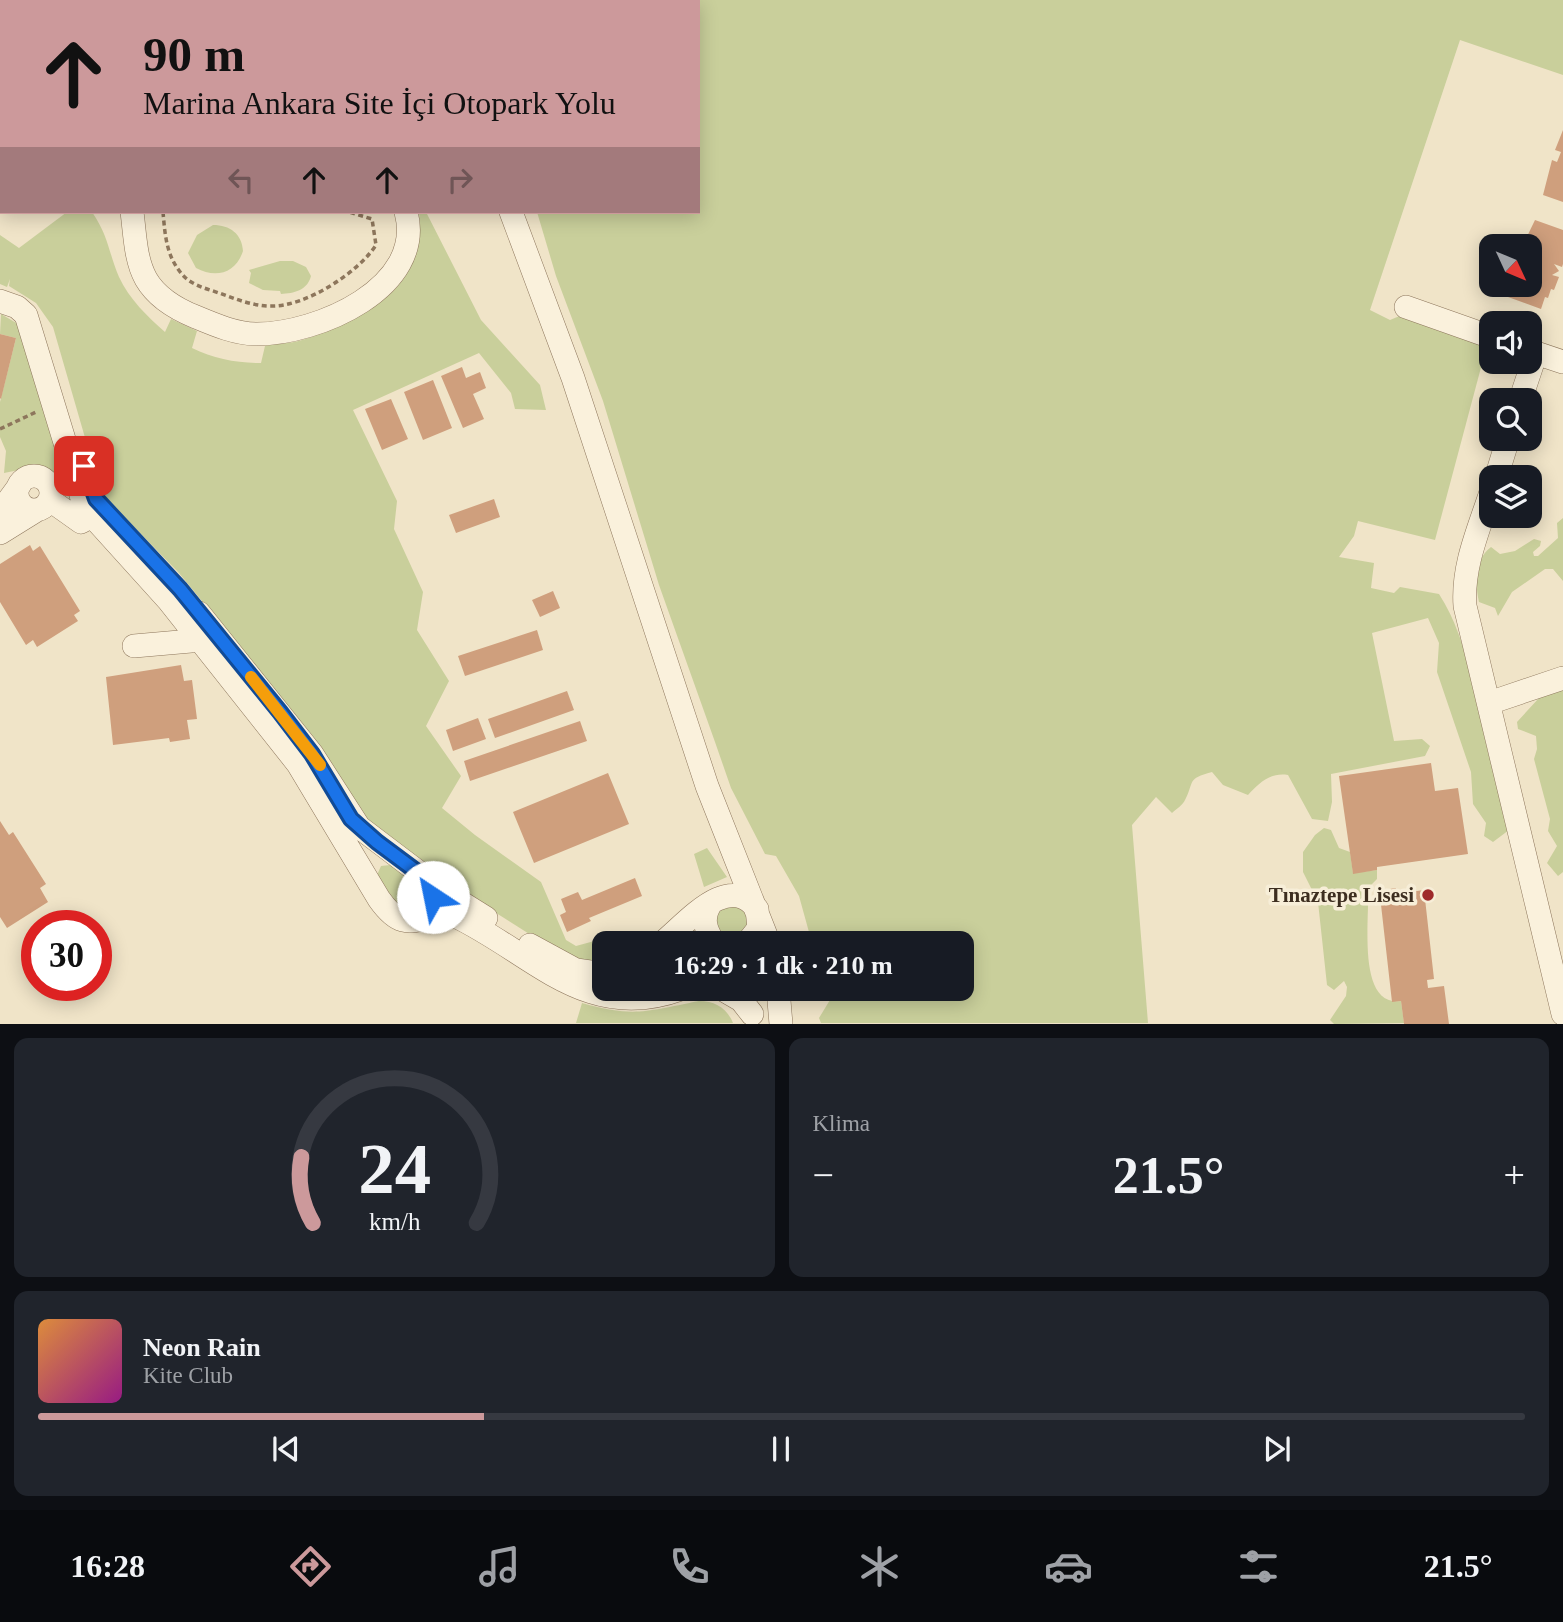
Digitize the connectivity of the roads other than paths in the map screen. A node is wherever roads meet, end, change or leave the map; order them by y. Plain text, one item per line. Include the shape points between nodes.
1 (132, 214) edge
2 (406, 214) edge
3 (512, 214) edge
4 (0, 291) edge
5 (0, 301) edge
6 (1406, 307) dead end
7 (1479, 333) edge
8 (1542, 355) edge
9 (1563, 362) edge
10 (43, 505) junction
11 (0, 512) edge
12 (98, 513) junction
13 (1481, 528) edge
14 (0, 533) edge
15 (205, 633) junction
16 (134, 646) dead end
17 (1563, 678) edge
18 (1489, 703) junction
19 (396, 856) junction
20 (738, 861) junction
21 (428, 880) junction
22 (369, 882) junction
23 (715, 900) junction
24 (757, 909) junction
25 (421, 920) junction
26 (677, 931) edge
27 (709, 931) edge
28 (757, 931) edge
29 (765, 931) edge
30 (592, 973) edge
31 (592, 995) edge
32 (742, 1001) edge
33 (746, 1001) edge
34 (779, 1001) edge
35 (1563, 1014) edge
36 (752, 1019) edge
37 (781, 1024) edge

1 - 2 street via 141,268 162,298 182,312 253,334 306,327 378,290 402,258 408,232
3 - 20 street via 573,378 697,755
4 - 12 street via 21,297 35,310
5 - 12 street via 26,316 81,499
6 - 7 street
8 - 9 street
10 - 11 street via 51,488 44,479 33,476 22,481
10 - 12 street via 81,522
10 - 14 street
12 - 15 street via 180,589
13 - 18 street via 1464,585 1465,606
15 - 16 street via 184,643
15 - 19 street via 280,712 351,819
15 - 22 street via 298,764
17 - 18 street
18 - 35 street
19 - 21 street
19 - 22 street via 375,862
20 - 23 street via 736,878
20 - 24 street
21 - 25 street via 431,905
21 - 30 street via 553,959
22 - 25 street via 394,918
23 - 24 street via 740,895
23 - 26 street
23 - 27 street via 706,913
24 - 28 street
24 - 29 street
25 - 31 street via 455,916 572,989
32 - 36 street
33 - 36 street
34 - 37 street

